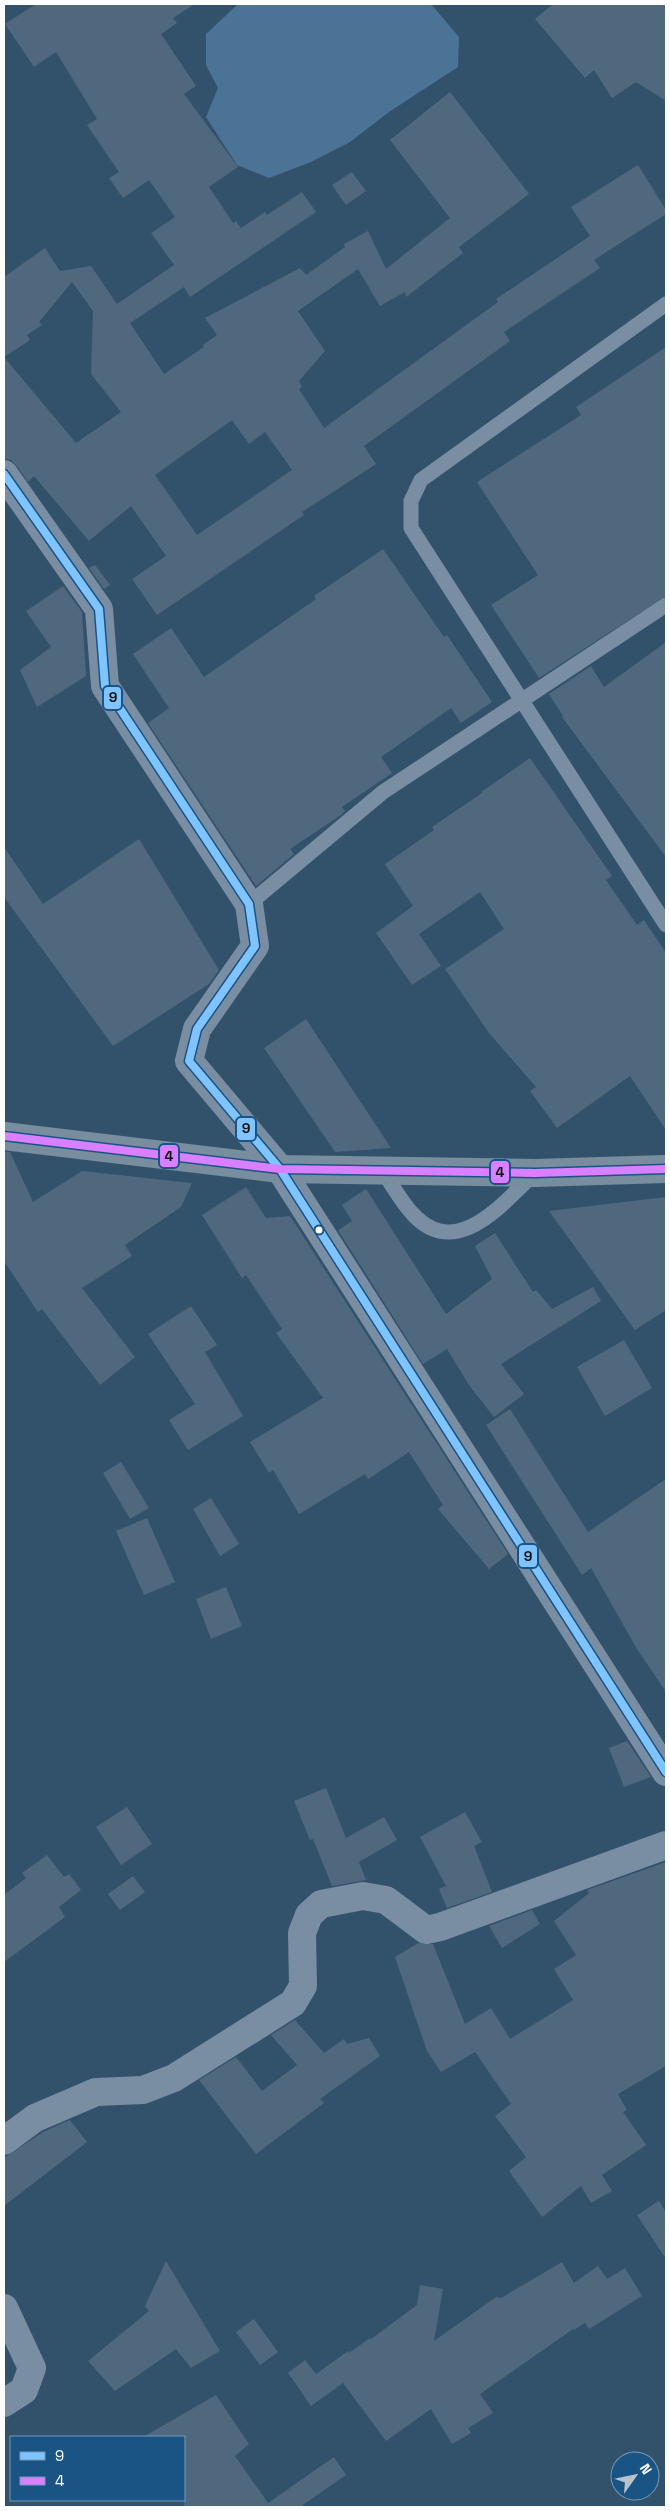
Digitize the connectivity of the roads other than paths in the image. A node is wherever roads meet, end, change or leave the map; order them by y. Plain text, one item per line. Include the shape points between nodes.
1 (666, 304) edge
2 (4, 474) edge
3 (666, 605) edge
4 (521, 701) junction
5 (249, 904) junction
6 (666, 925) edge
7 (4, 1136) edge
8 (280, 1169) junction
9 (666, 1169) edge
10 (382, 1171) junction
11 (535, 1173) junction
12 (666, 1772) edge
13 (666, 1845) edge
14 (4, 2141) edge
15 (4, 2308) edge
16 (4, 2402) edge

1 - 4 lane via 421,480 411,501 411,528
2 - 5 street via 99,609 105,686
3 - 4 lane
4 - 5 lane via 383,792
4 - 6 lane
5 - 8 street via 256,946 197,1030 189,1061
7 - 8 main road
8 - 10 main road
8 - 12 street
9 - 11 main road
10 - 11 main road
10 - 11 lane via 411,1212 440,1233 462,1232 483,1221
13 - 14 street via 426,1930 386,1900 363,1896 321,1904 310,1915 302,1933 303,1986 293,2003 174,2078 143,2090 96,2092 35,2118
15 - 16 street via 32,2368 24,2390

